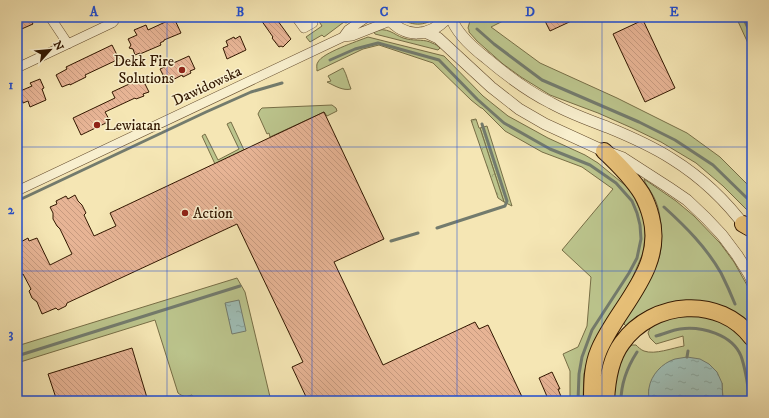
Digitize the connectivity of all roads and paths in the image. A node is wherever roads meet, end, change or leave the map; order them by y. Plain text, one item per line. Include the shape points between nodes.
1 (50, 17) edge
2 (114, 17) edge
3 (296, 17) edge
4 (367, 17) edge
5 (448, 17) edge
6 (451, 17) edge
7 (389, 19) edge
8 (314, 23) dead end
9 (425, 32) junction
10 (343, 37) junction
11 (68, 44) junction
12 (17, 68) edge
13 (604, 151) junction
14 (17, 191) edge
15 (749, 230) edge
16 (752, 280) edge
17 (752, 338) edge
18 (592, 401) edge
19 (606, 401) edge

1 - 11 street
2 - 11 street via 112,23
3 - 8 street via 304,28
4 - 10 street, Dawidowska via 348,30
5 - 9 street
6 - 15 street via 464,38 510,78 550,103 672,159 716,194
7 - 9 street via 403,30
7 - 10 street, Dawidowska via 352,36
9 - 13 street via 446,44 491,87 519,109
10 - 14 street, Dawidowska
11 - 12 street
13 - 16 street via 623,158 687,200 722,234
13 - 18 highway via 624,170 643,196 653,222 654,236 650,263 599,350 593,370
17 - 19 highway via 733,321 705,309 679,309 647,320 632,330 615,355 606,388

